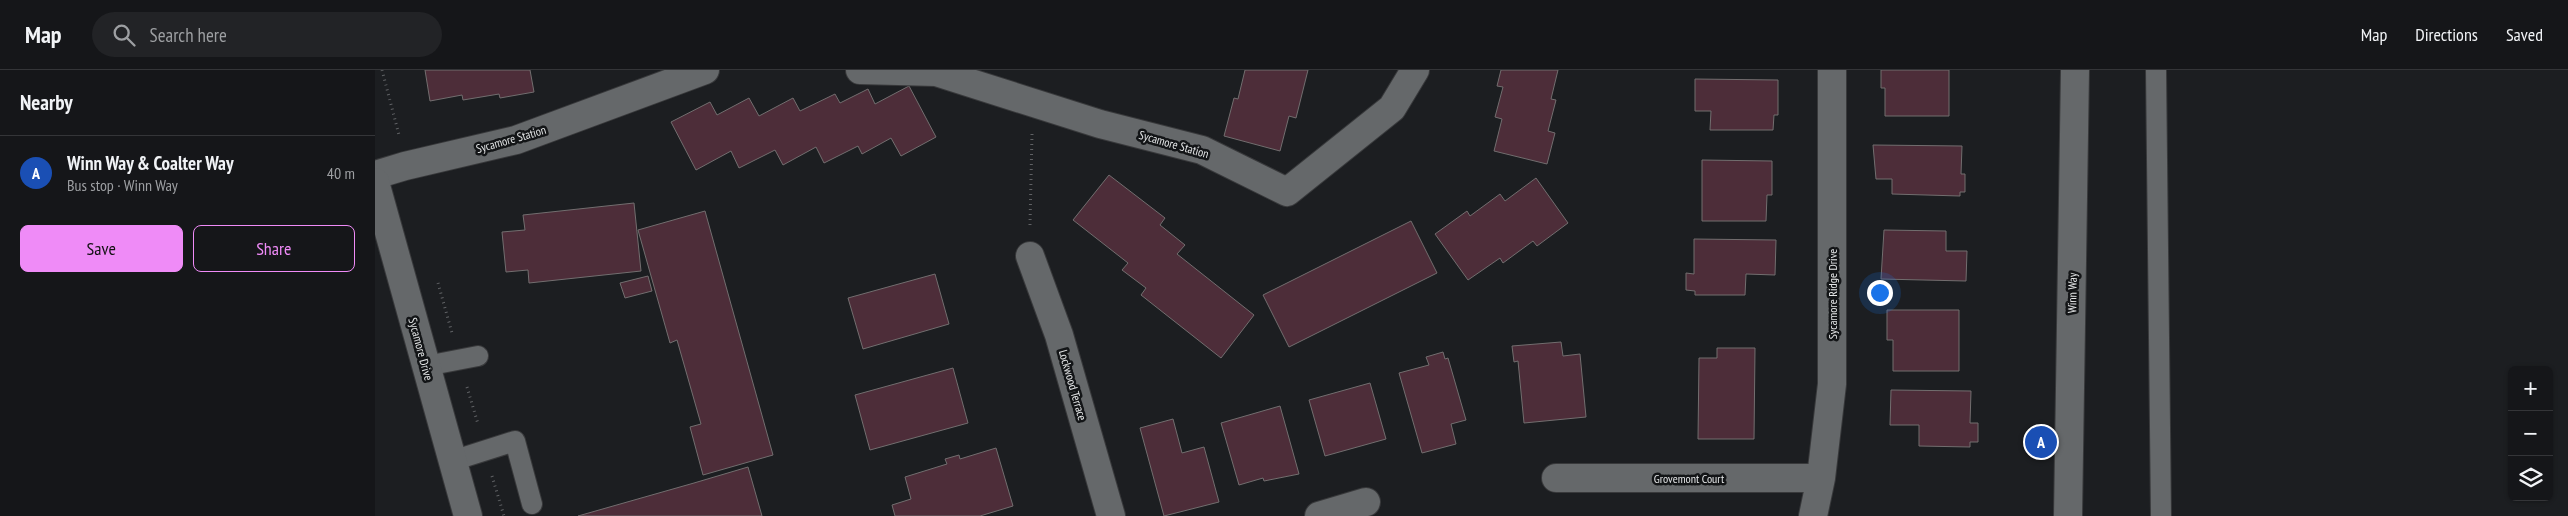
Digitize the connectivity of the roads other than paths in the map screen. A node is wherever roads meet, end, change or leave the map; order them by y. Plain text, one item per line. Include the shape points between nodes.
1 (705, 70) edge
2 (860, 70) edge
3 (1415, 70) edge
4 (1832, 70) edge
5 (2075, 70) edge
6 (2155, 70) edge
7 (914, 71) edge
8 (645, 81) edge
9 (375, 175) edge
10 (375, 182) edge
11 (1030, 256) road end
12 (469, 358) road end
13 (426, 366) junction
14 (452, 461) junction
15 (1556, 478) dead end
16 (1821, 478) junction
17 (1366, 502) dead end
18 (532, 504) dead end
19 (468, 516) edge
20 (1111, 516) edge
21 (1319, 516) edge
22 (1813, 516) edge
23 (2068, 516) edge
24 (2161, 516) edge

1 - 8 street, Sycamore Station
2 - 7 street, Sycamore Station
3 - 7 street, Sycamore Station via 1392,108 1287,192 1202,150 1100,124 936,72
4 - 16 street, Sycamore Ridge Drive via 1832,384
5 - 23 street, Winn Way
6 - 24 lane
8 - 9 street, Sycamore Station via 516,140
10 - 13 street, Sycamore Drive
11 - 20 street, Lockwood Terrace via 1059,335
12 - 13 lane
13 - 14 street, Sycamore Drive
14 - 18 lane via 515,441
14 - 19 street, Sycamore Drive
15 - 16 street, Grovemont Court
16 - 22 street, Sycamore Ridge Drive
17 - 21 street

